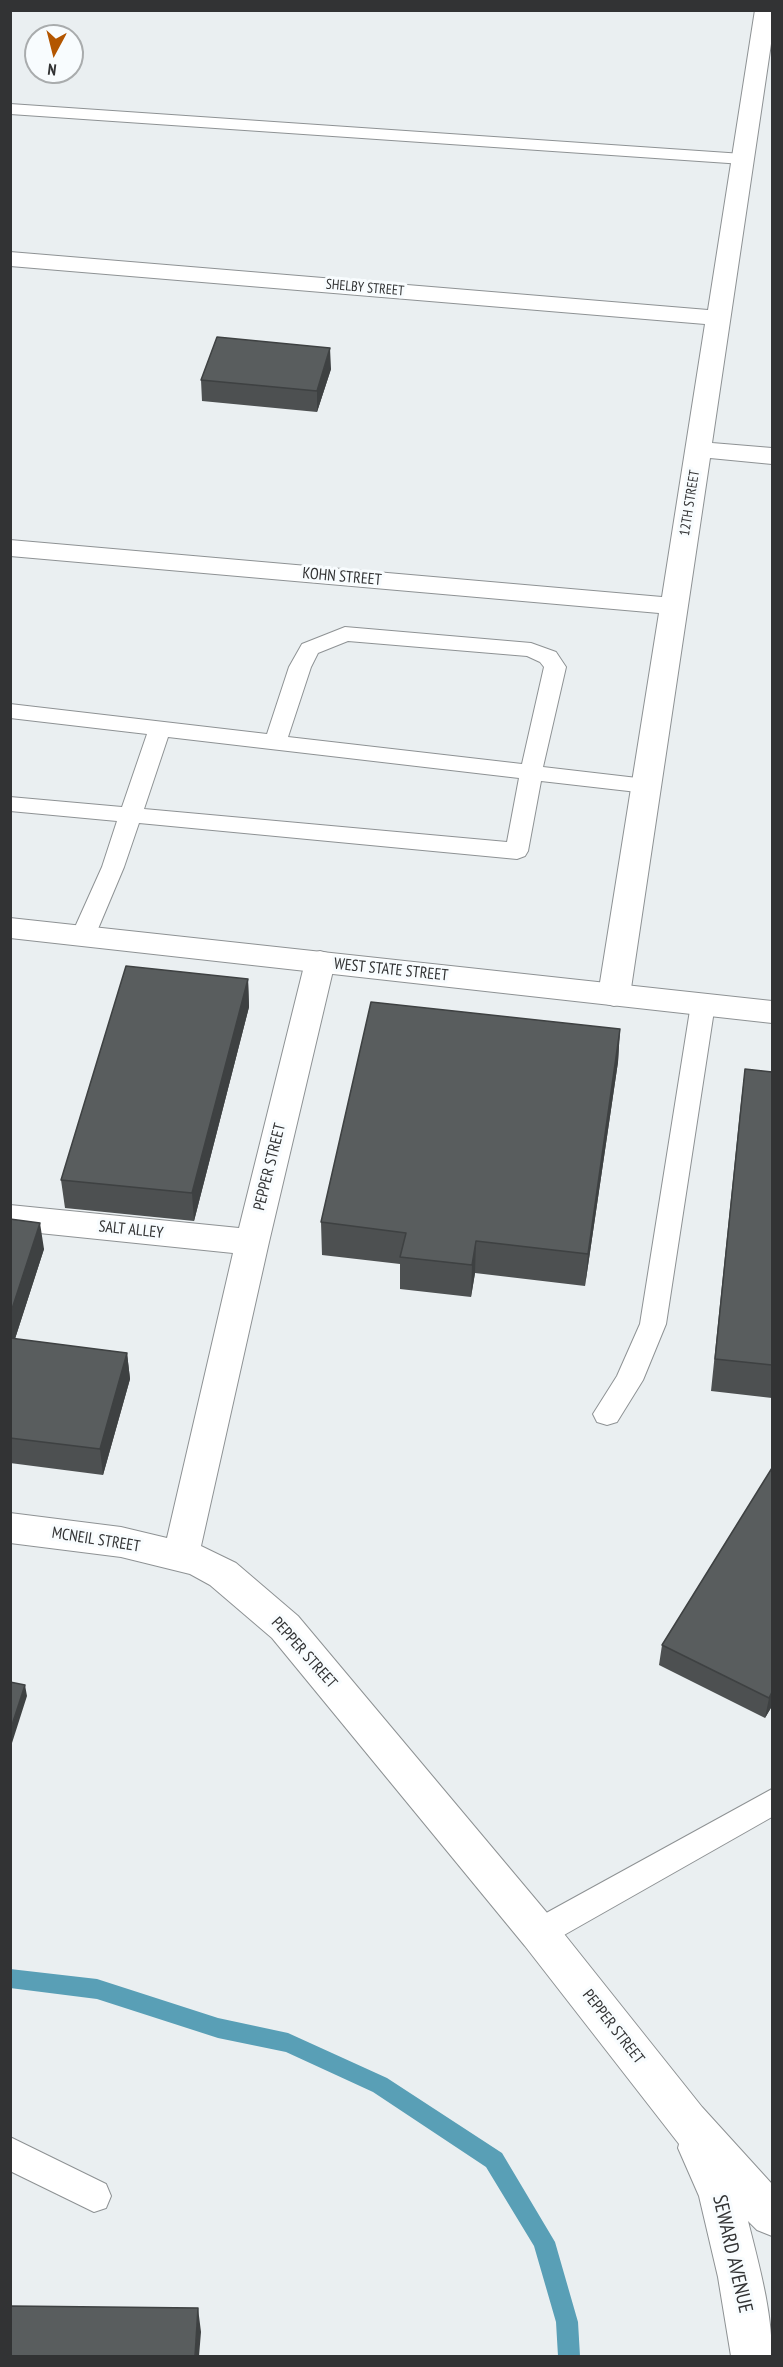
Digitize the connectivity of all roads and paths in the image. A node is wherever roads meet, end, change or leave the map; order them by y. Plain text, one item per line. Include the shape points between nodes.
1 (763, 11) edge
2 (10, 109) edge
3 (743, 159) junction
4 (10, 259) edge
5 (718, 318) junction
6 (698, 449) junction
7 (772, 456) edge
8 (10, 548) edge
9 (674, 606) junction
10 (10, 711) edge
11 (160, 727) junction
12 (276, 741) junction
13 (531, 772) junction
14 (646, 786) junction
15 (10, 804) edge
16 (129, 815) junction
17 (10, 928) edge
18 (83, 936) junction
19 (320, 962) junction
20 (614, 995) junction
21 (703, 1004) junction
22 (772, 1012) edge
23 (10, 1217) edge
24 (252, 1242) junction
25 (607, 1414) dead end
26 (10, 1528) edge
27 (181, 1555) junction
28 (772, 1802) edge
29 (538, 1933) junction
30 (687, 2121) junction
31 (10, 2153) edge
32 (94, 2196) dead end
33 (772, 2215) edge
34 (753, 2356) edge

1 - 3 street, 12TH STREET
2 - 3 lane
3 - 5 street, 12TH STREET
4 - 5 street, SHELBY STREET
5 - 6 street, 12TH STREET
6 - 7 street
6 - 9 street, 12TH STREET
8 - 9 street, KOHN STREET
9 - 14 street, 12TH STREET
10 - 11 lane
11 - 12 lane
11 - 16 lane
12 - 13 lane
12 - 13 lane via 300,667 310,649 345,634 531,650 548,657 555,668
13 - 14 lane
13 - 16 lane via 517,850
14 - 20 street, 12TH STREET
15 - 16 lane
16 - 18 lane via 113,867
17 - 18 street, WEST STATE STREET
18 - 19 street, WEST STATE STREET
19 - 20 street, WEST STATE STREET
19 - 24 street, PEPPER STREET
20 - 21 street, WEST STATE STREET
21 - 22 street, WEST STATE STREET
21 - 25 lane via 653,1324 629,1380
23 - 24 street, SALT ALLEY
24 - 27 street, PEPPER STREET
26 - 27 street, MCNEIL STREET via 120,1542
27 - 29 street, PEPPER STREET via 223,1574 285,1627
28 - 29 lane
29 - 30 street, PEPPER STREET
30 - 33 street, PEPPER STREET
30 - 34 street, SEWARD AVENUE via 720,2194 740,2277
31 - 32 lane

